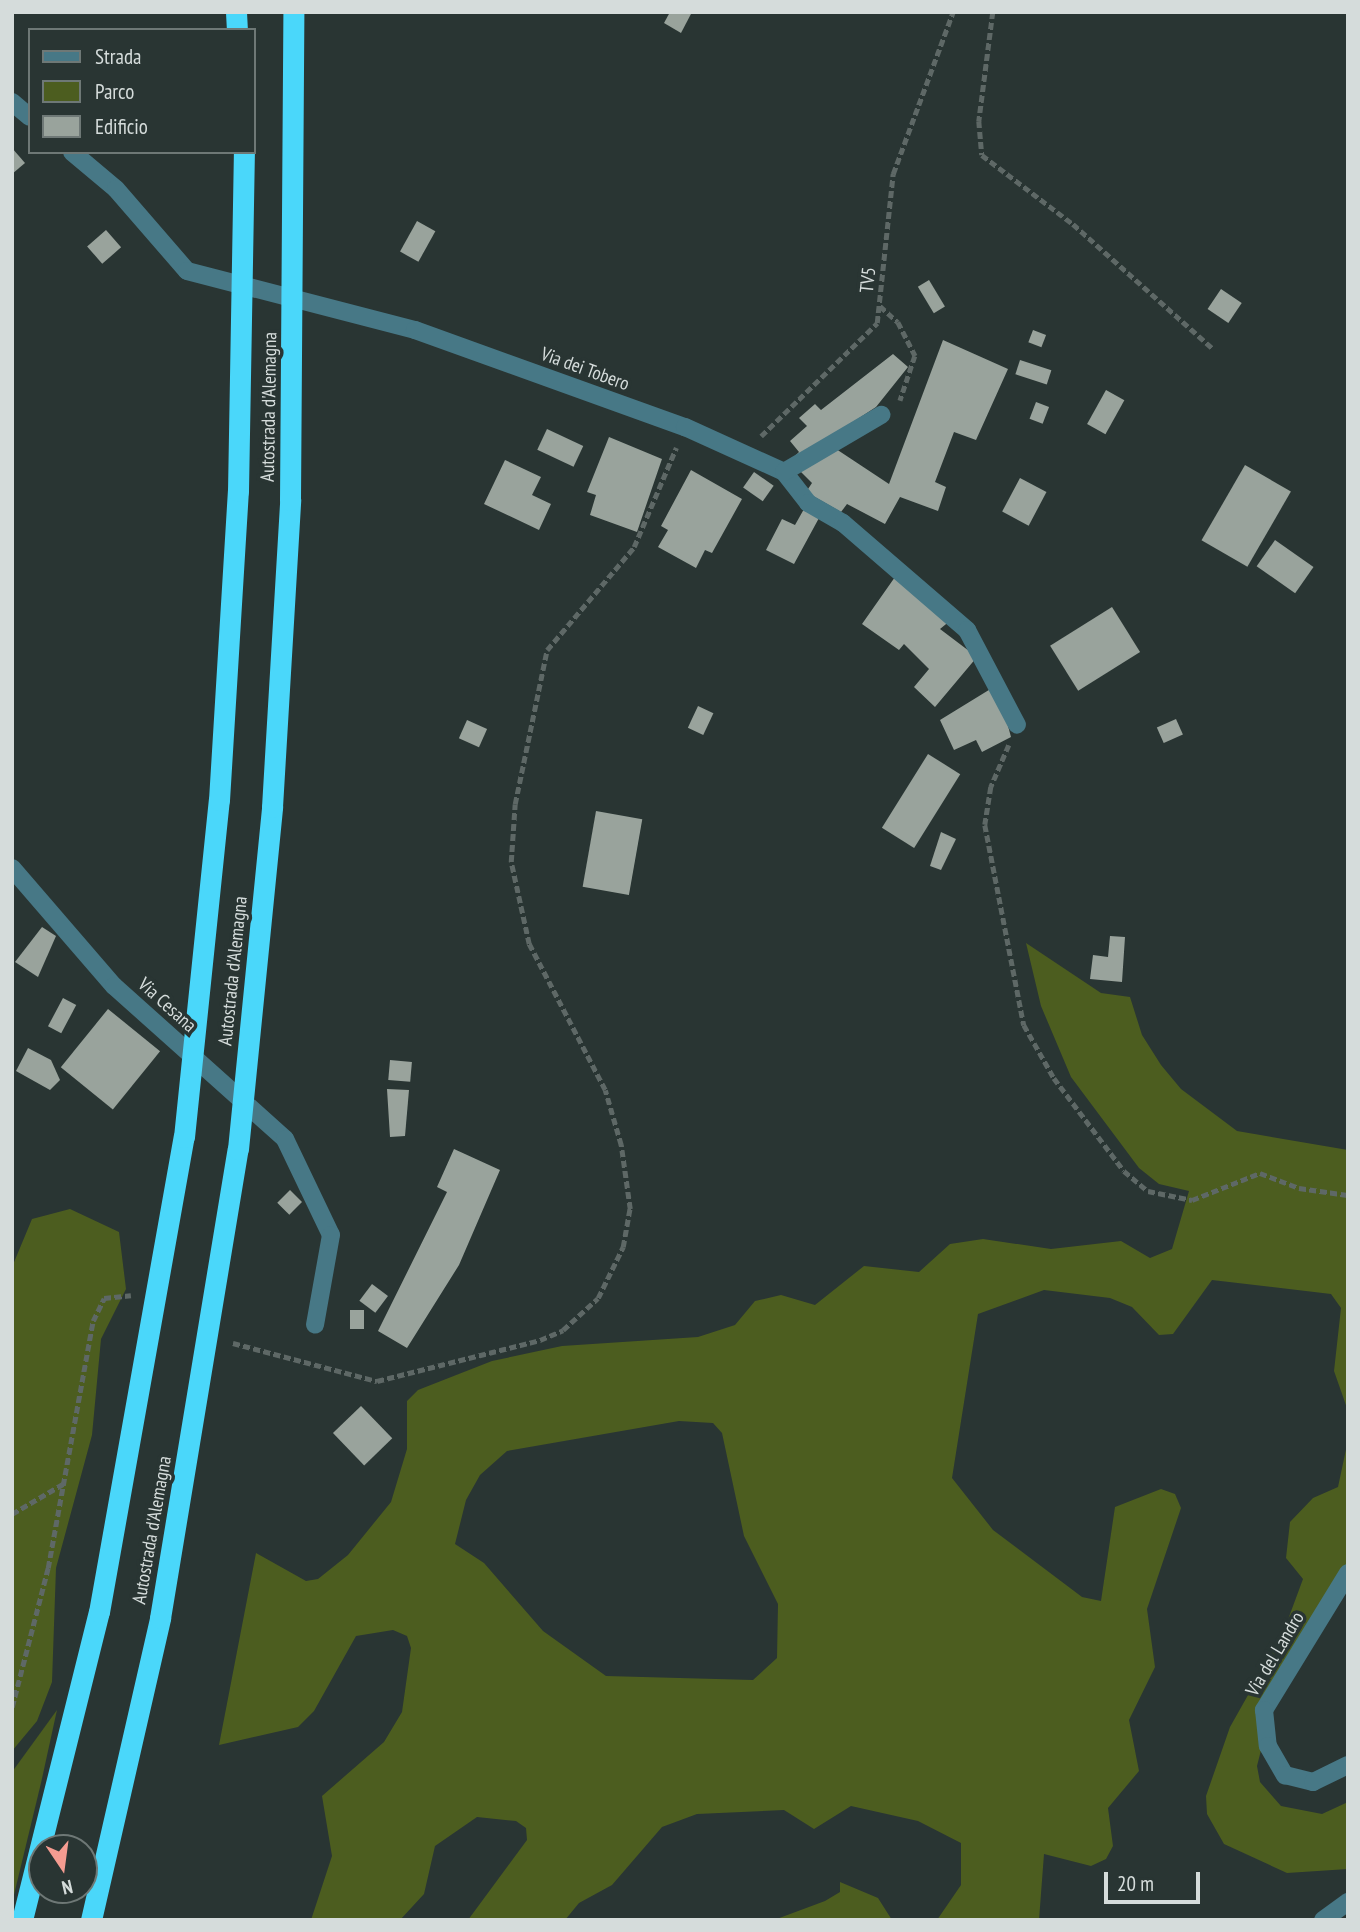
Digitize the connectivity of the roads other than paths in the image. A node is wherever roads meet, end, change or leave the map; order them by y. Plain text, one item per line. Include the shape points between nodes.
1 (293, 12) edge
2 (12, 102) edge
3 (28, 115) edge
4 (74, 154) edge
5 (244, 154) edge
6 (881, 415) road end
7 (784, 472) junction
8 (1017, 724) road end
9 (12, 868) edge
10 (315, 1325) dead end
11 (1348, 1573) edge
12 (1348, 1765) edge
13 (1348, 1902) edge
14 (22, 1920) edge
15 (91, 1920) edge
16 (1323, 1920) edge

1 - 15 highway, Autostrada d'Alemagna, bridge via 290,500 272,807 238,1149 160,1618
2 - 3 street
4 - 7 street, Via dei Tobero via 116,190 187,271 415,330 685,427
5 - 14 highway, Autostrada d'Alemagna, bridge via 237,491 219,800 184,1137 99,1612
6 - 7 street
7 - 8 street, Via dei Tobero via 808,503 843,523 967,630
9 - 10 street, Via Cesana via 114,986 285,1139 331,1235
11 - 12 street, Via del Landro via 1264,1710 1268,1746 1285,1775 1313,1782
13 - 16 street

